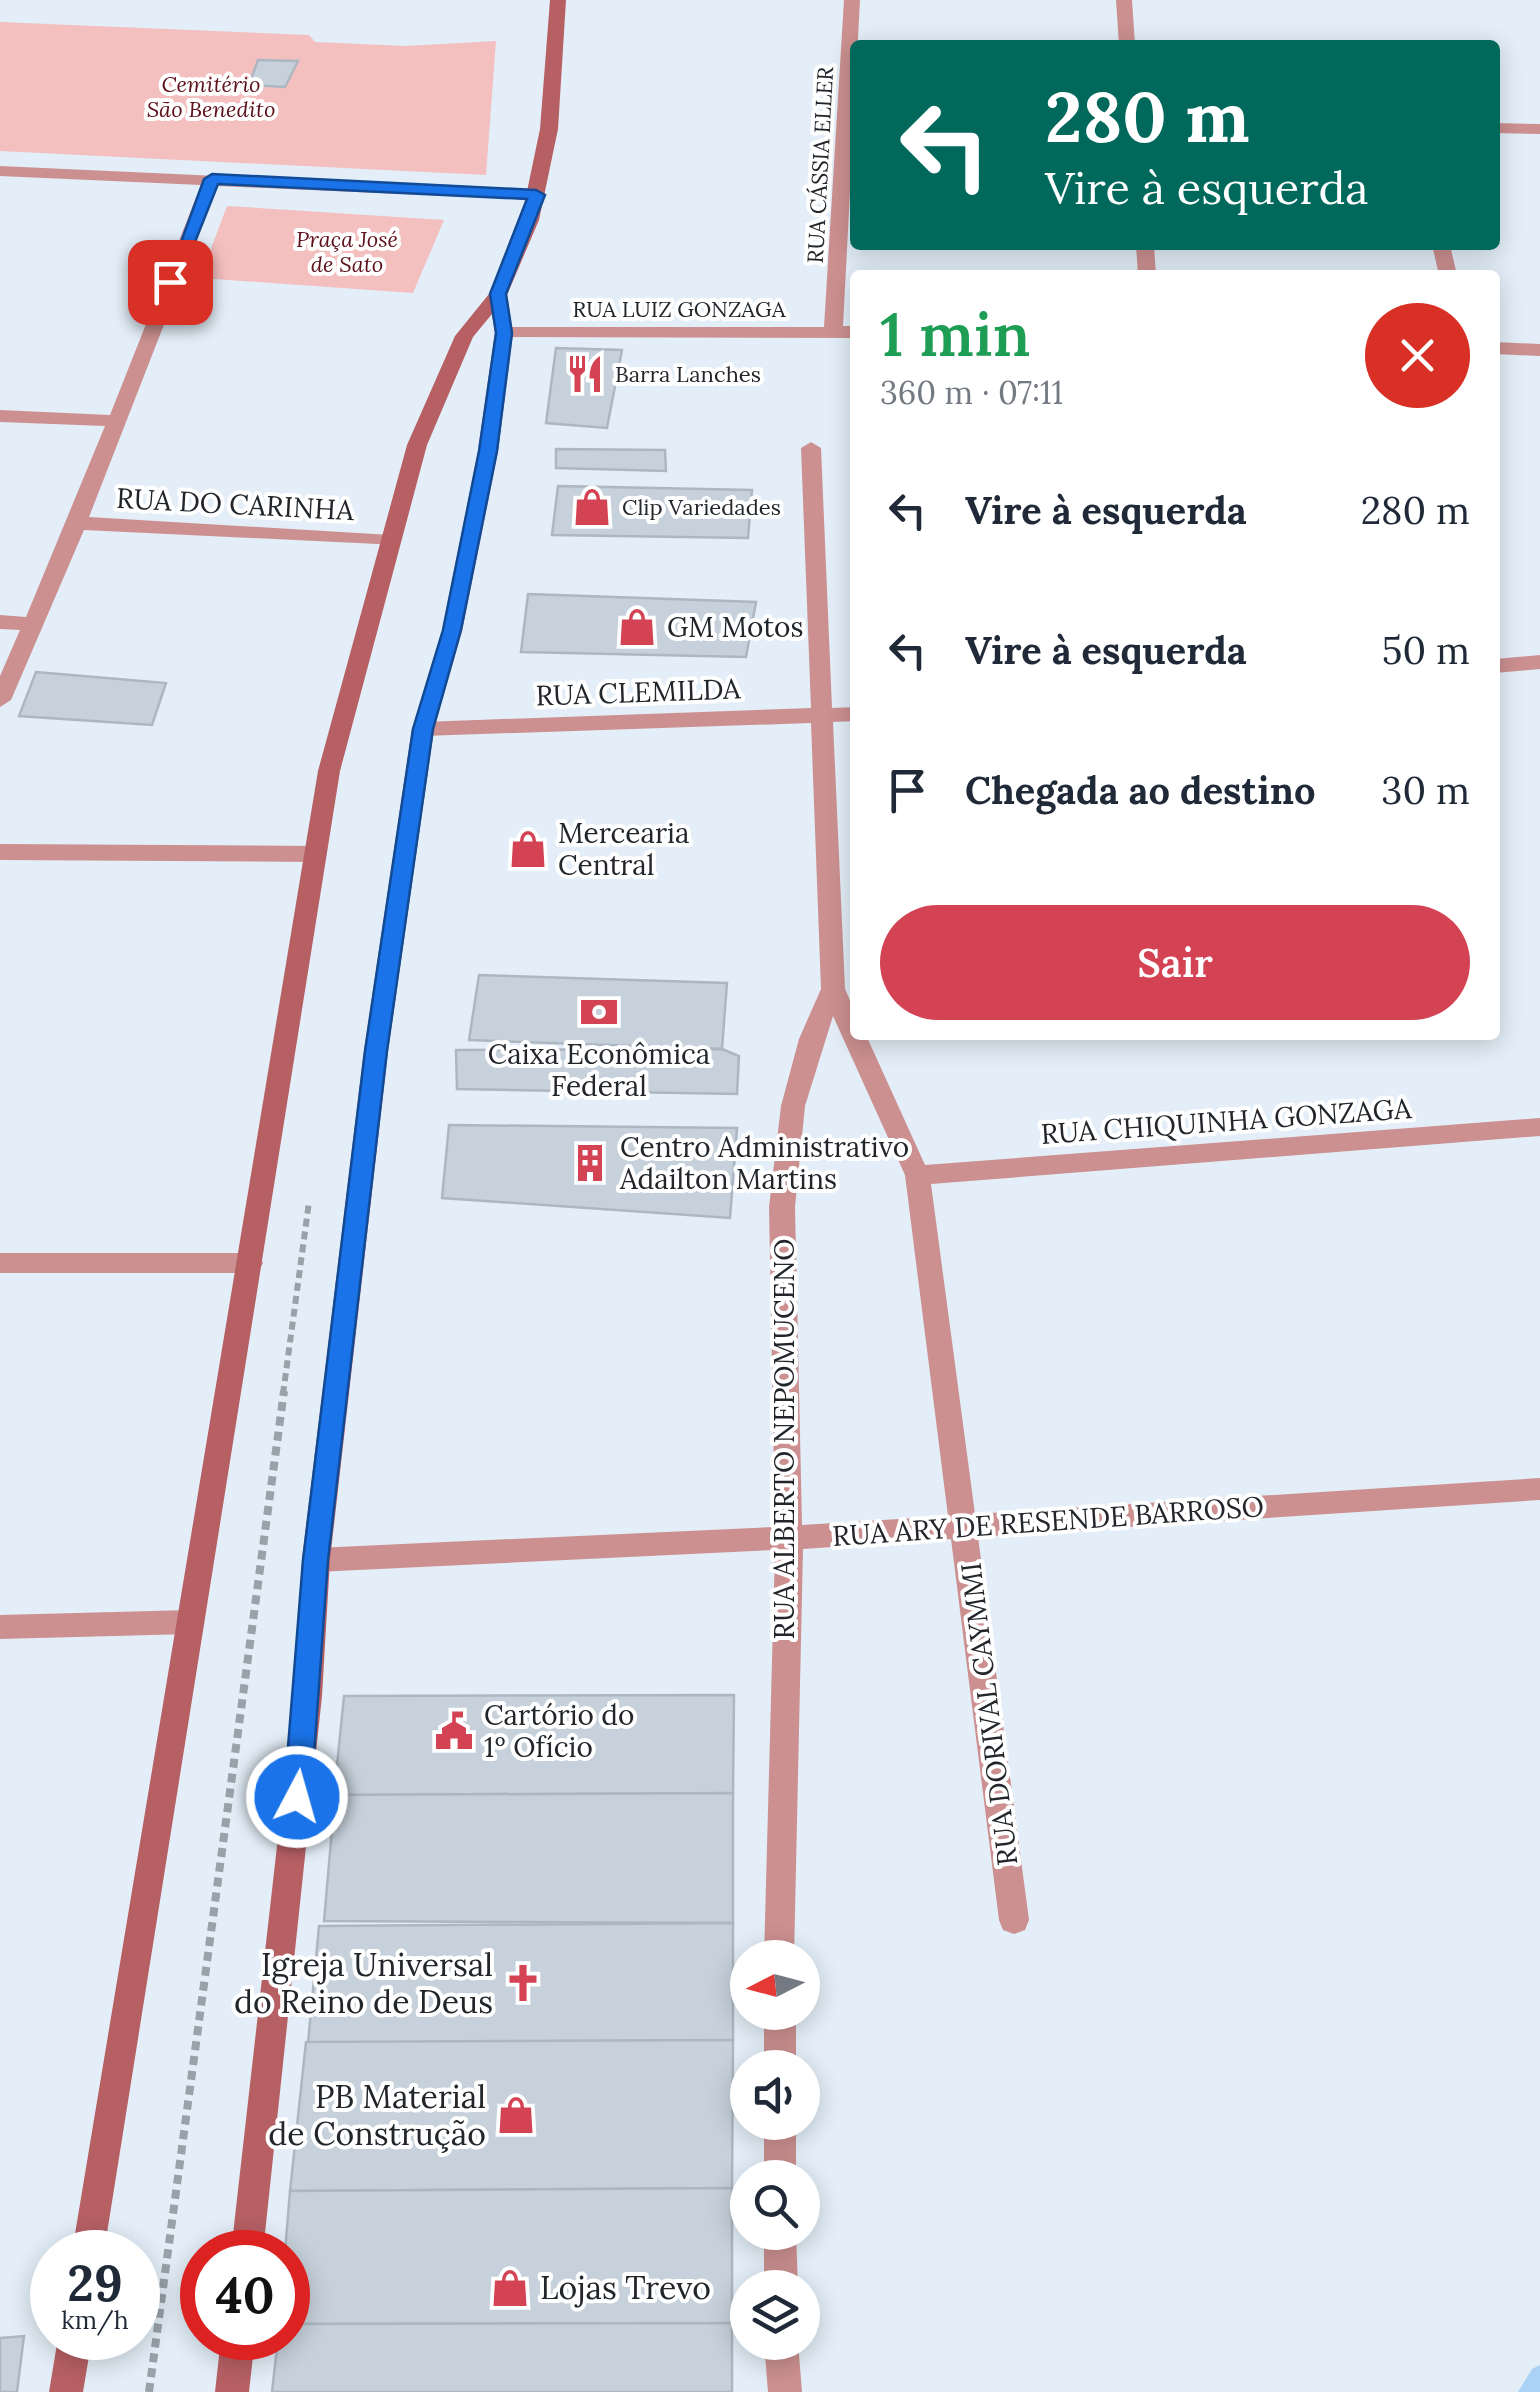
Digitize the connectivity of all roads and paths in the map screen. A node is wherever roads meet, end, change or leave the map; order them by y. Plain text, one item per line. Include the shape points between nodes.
1 (558, 0) edge
2 (852, 0) edge
3 (1124, 0) edge
4 (1127, 40) edge
5 (1500, 128) edge
6 (1540, 129) edge
7 (0, 171) edge
8 (212, 179) junction
9 (536, 195) junction
10 (498, 294) junction
11 (833, 332) junction
12 (850, 332) edge
13 (504, 333) junction
14 (1500, 348) edge
15 (1540, 350) edge
16 (0, 416) edge
17 (116, 421) junction
18 (811, 448) dead end
19 (76, 522) junction
20 (391, 540) junction
21 (0, 622) edge
22 (29, 624) junction
23 (1540, 662) edge
24 (1500, 666) edge
25 (0, 700) edge
26 (850, 714) edge
27 (819, 716) junction
28 (423, 729) junction
29 (0, 852) edge
30 (316, 854) junction
31 (833, 988) junction
32 (850, 1026) edge
33 (856, 1040) edge
34 (1540, 1126) edge
35 (917, 1174) junction
36 (0, 1263) edge
37 (250, 1264) junction
38 (345, 1319) junction
39 (236, 1337) junction
40 (1540, 1489) edge
41 (966, 1526) junction
42 (789, 1538) junction
43 (316, 1560) junction
44 (190, 1622) junction
45 (0, 1627) edge
46 (1014, 1920) dead end
47 (779, 1940) edge
48 (92, 2230) edge
49 (249, 2230) edge
50 (71, 2360) edge
51 (236, 2360) edge
52 (782, 2360) edge
53 (66, 2392) edge
54 (232, 2392) edge
55 (785, 2392) edge

1 - 9 street via 549,129
2 - 11 street, RUA CÁSSIA ELLER
3 - 4 street
5 - 6 street
7 - 8 street
8 - 9 street
8 - 17 street
9 - 10 street
10 - 13 street
10 - 20 street via 456,354 417,445
11 - 12 street, RUA LUIZ GONZAGA
11 - 13 street, RUA LUIZ GONZAGA
13 - 28 street via 456,612
14 - 15 street
16 - 17 street
17 - 19 street
18 - 27 street, RUA ALBERTO NEPOMUCENO
19 - 20 street, RUA DO CARINHA
19 - 22 street
20 - 30 street via 329,771
21 - 22 street
22 - 25 street
23 - 24 street
26 - 27 street, RUA CLEMILDA
27 - 28 street, RUA CLEMILDA
27 - 31 street, RUA ALBERTO NEPOMUCENO
28 - 38 street
29 - 30 street
30 - 37 street
31 - 32 street, RUA DORIVAL CAYMMI
31 - 42 street, RUA ALBERTO NEPOMUCENO via 792,1106 782,1207
33 - 35 street, RUA DORIVAL CAYMMI
34 - 35 street, RUA CHIQUINHA GONZAGA
35 - 41 street, RUA DORIVAL CAYMMI
36 - 37 street
37 - 39 street
38 - 39 path
38 - 43 street
39 - 44 street
40 - 41 street, RUA ARY DE RESENDE BARROSO
41 - 42 street, RUA ARY DE RESENDE BARROSO
41 - 46 street, RUA DORIVAL CAYMMI
42 - 43 street, RUA ARY DE RESENDE BARROSO
42 - 47 street, RUA ALBERTO NEPOMUCENO
43 - 49 street via 308,1696
44 - 45 street
44 - 48 street
50 - 53 street
51 - 54 street
52 - 55 street

